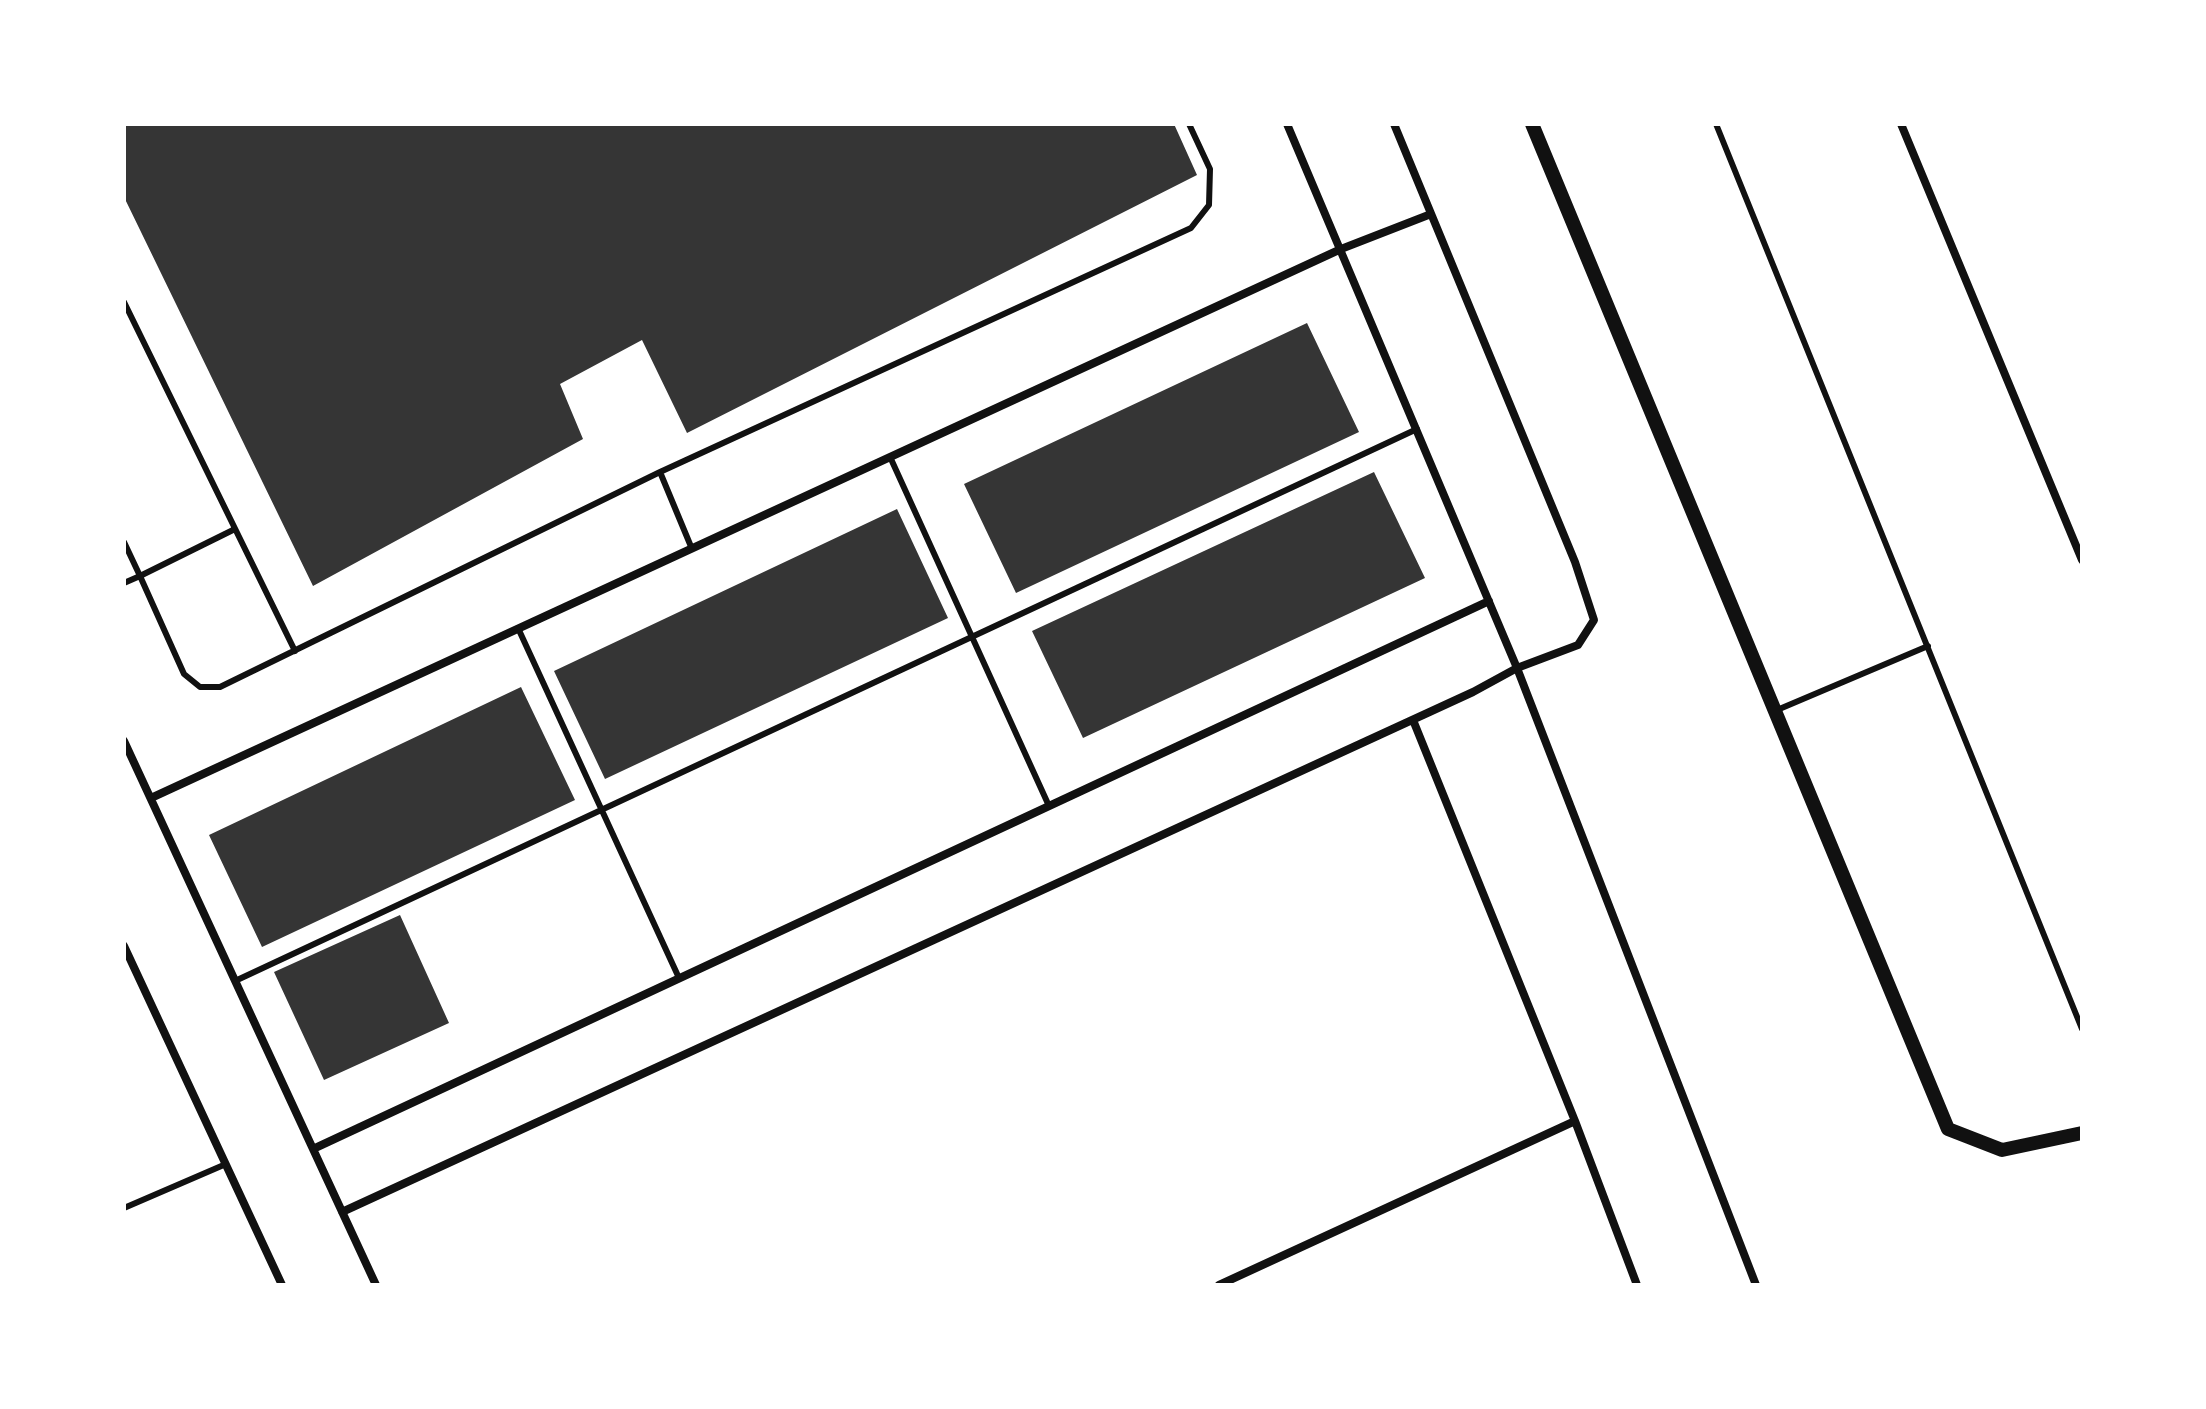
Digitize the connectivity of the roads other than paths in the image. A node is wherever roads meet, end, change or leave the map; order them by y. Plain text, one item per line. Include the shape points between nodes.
1 (1189, 124) edge
2 (1287, 124) edge
3 (1394, 124) edge
4 (1532, 124) edge
5 (1716, 124) edge
6 (1901, 124) edge
7 (1431, 214) junction
8 (1341, 249) junction
9 (124, 302) edge
10 (1417, 429) junction
11 (891, 459) junction
12 (660, 472) junction
13 (235, 529) junction
14 (124, 542) edge
15 (692, 549) junction
16 (2082, 560) edge
17 (140, 576) junction
18 (124, 583) edge
19 (1489, 601) junction
20 (518, 628) junction
21 (972, 636) junction
22 (1928, 646) junction
23 (295, 651) junction
24 (1517, 668) junction
25 (1773, 712) junction
26 (1413, 720) junction
27 (124, 741) edge
28 (151, 798) junction
29 (1049, 806) junction
30 (601, 809) junction
31 (124, 946) edge
32 (679, 978) junction
33 (235, 981) junction
34 (2082, 1029) edge
35 (1575, 1121) junction
36 (2082, 1133) edge
37 (313, 1149) junction
38 (226, 1164) junction
39 (124, 1208) edge
40 (342, 1212) junction
41 (282, 1285) edge
42 (376, 1285) edge
43 (1219, 1285) edge
44 (1637, 1285) edge
45 (1756, 1285) edge

1 - 12 lane via 1210,169 1209,205 1191,228
2 - 8 street
3 - 7 street
4 - 25 street
5 - 22 lane
6 - 16 street
7 - 8 street
7 - 24 street via 1594,620 1578,645
8 - 10 street
8 - 11 street
9 - 13 lane
10 - 19 street
10 - 21 lane
11 - 15 street
11 - 21 lane
12 - 15 lane
12 - 23 lane
13 - 17 lane
13 - 23 lane
14 - 17 lane
15 - 20 street
17 - 18 lane
17 - 23 lane via 184,674 200,687 220,687
19 - 24 street
19 - 29 street
20 - 28 street
20 - 30 lane
21 - 29 lane
21 - 30 lane
22 - 25 lane
22 - 34 lane
24 - 26 street
24 - 45 street
25 - 36 street via 1948,1129 2002,1150
26 - 35 street
26 - 40 street
27 - 28 street
28 - 33 street
29 - 32 street
30 - 32 lane
30 - 33 lane
31 - 38 street
32 - 37 street
33 - 37 street
35 - 43 street
35 - 44 street
37 - 40 street
38 - 39 lane
38 - 41 street
40 - 42 street

